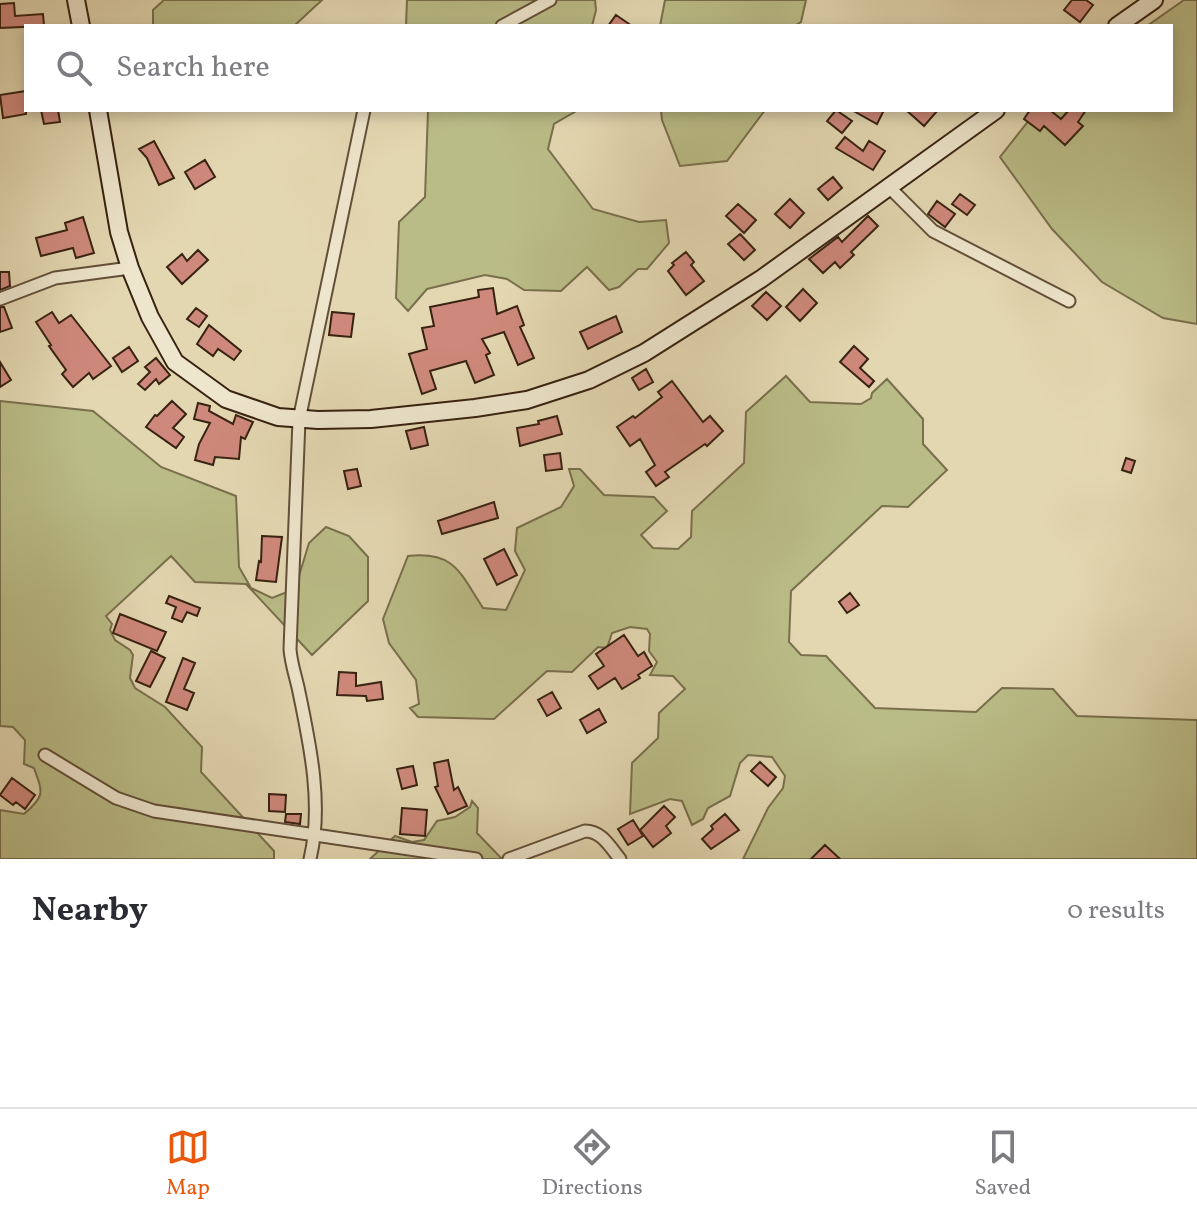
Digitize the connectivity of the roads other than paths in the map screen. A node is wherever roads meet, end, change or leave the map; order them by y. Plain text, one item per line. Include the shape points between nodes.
1 (76, 0) edge
2 (550, 0) edge
3 (1154, 0) edge
4 (81, 24) edge
5 (506, 24) edge
6 (1120, 24) edge
7 (98, 112) edge
8 (364, 112) edge
9 (993, 112) edge
10 (889, 187) junction
11 (130, 268) junction
12 (0, 299) edge
13 (1069, 301) dead end
14 (299, 420) junction
15 (45, 755) dead end
16 (316, 837) junction
17 (310, 859) edge
18 (476, 859) edge
19 (509, 859) edge
20 (620, 859) edge

1 - 4 main road
2 - 5 street
3 - 6 main road
7 - 11 main road
8 - 14 street
9 - 10 main road
10 - 13 street via 933,231
10 - 14 main road via 720,305 589,380 527,400 475,408
11 - 12 street via 55,278
11 - 14 main road via 175,362 226,399
14 - 16 street via 290,649 313,783
15 - 16 street via 134,805
16 - 17 street
16 - 18 street
19 - 20 street via 593,831

